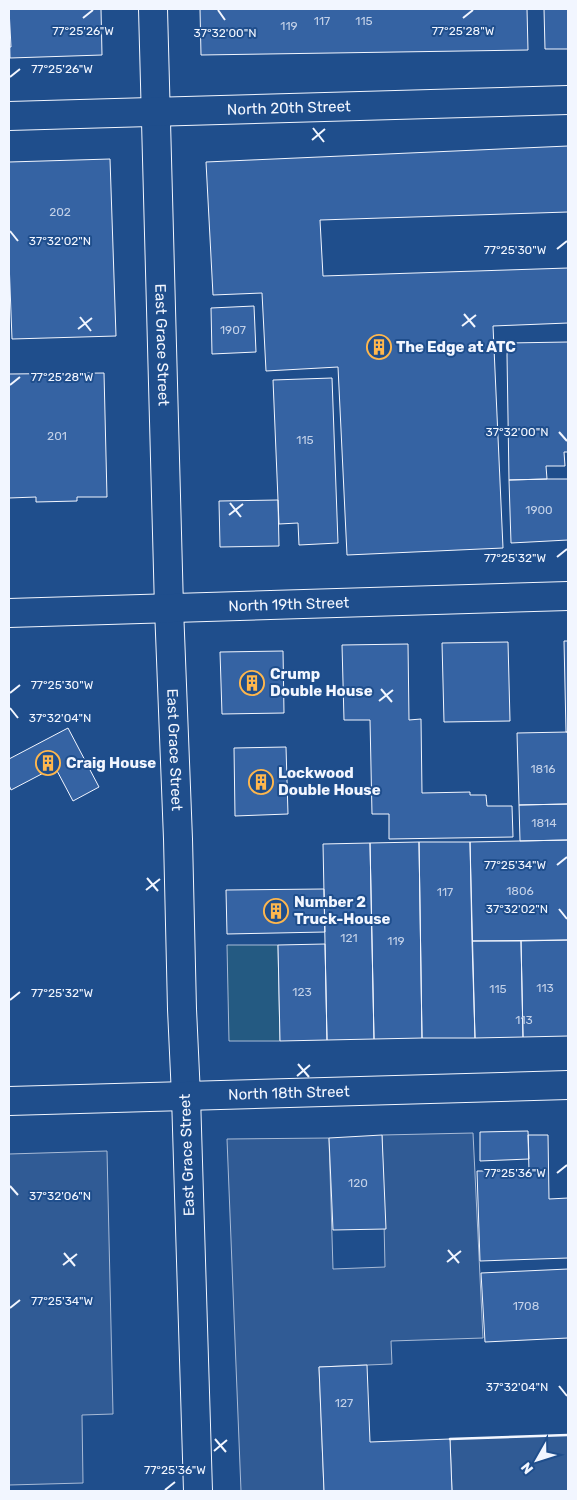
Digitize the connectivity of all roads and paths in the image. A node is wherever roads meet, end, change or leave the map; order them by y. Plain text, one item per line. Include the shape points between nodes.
1 (153, 9) edge
2 (568, 100) edge
3 (156, 111) junction
4 (9, 116) edge
5 (568, 596) edge
6 (169, 608) junction
7 (9, 613) edge
8 (568, 1085) edge
9 (186, 1096) junction
10 (9, 1101) edge
11 (198, 1491) edge

1 - 3 street, East Grace Street
2 - 3 street, North 20th Street
3 - 4 street, North 20th Street
3 - 6 street, East Grace Street
5 - 6 street, North 19th Street
6 - 7 street, North 19th Street
6 - 9 street, East Grace Street
8 - 9 street, North 18th Street
9 - 10 street, North 18th Street
9 - 11 street, East Grace Street

